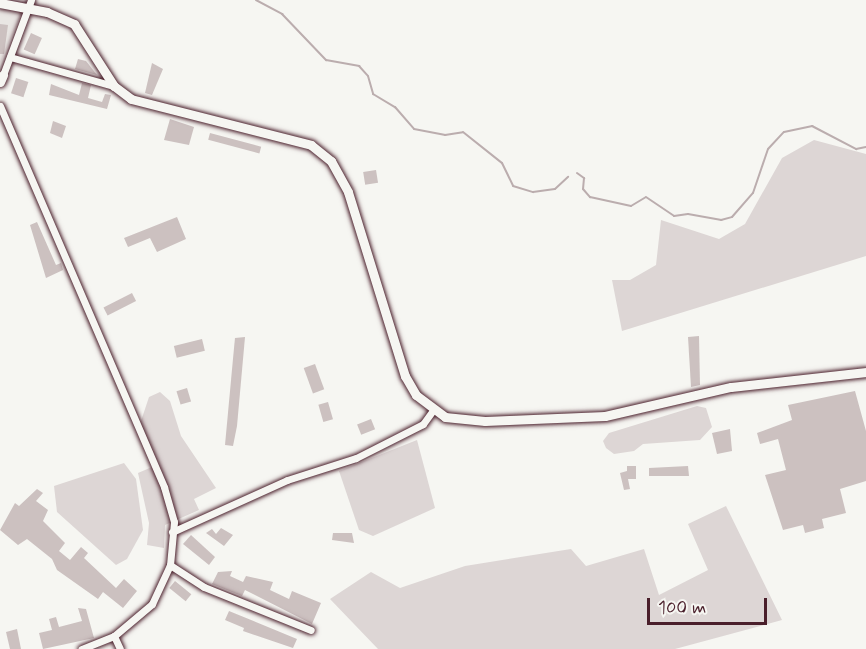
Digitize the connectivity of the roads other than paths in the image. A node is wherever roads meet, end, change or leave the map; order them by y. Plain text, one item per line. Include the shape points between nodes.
1 (0, 3) edge
2 (29, 4) edge
3 (10, 57) junction
4 (1, 79) edge
5 (114, 86) junction
6 (0, 106) edge
7 (866, 372) edge
8 (433, 410) junction
9 (172, 532) junction
10 (170, 565) junction
11 (311, 630) dead end
12 (114, 636) junction
13 (82, 649) edge
14 (120, 649) edge

1 - 2 street
2 - 3 street
2 - 5 street via 74,24
3 - 4 street
3 - 5 street
5 - 8 street via 131,99 311,145 331,161 348,192 405,376
6 - 9 street via 164,488
7 - 8 street via 731,387 583,418 468,421
8 - 9 street via 423,424 356,458 287,480
9 - 10 street
10 - 11 street via 204,587
10 - 12 street via 152,604
12 - 13 street
12 - 14 street

